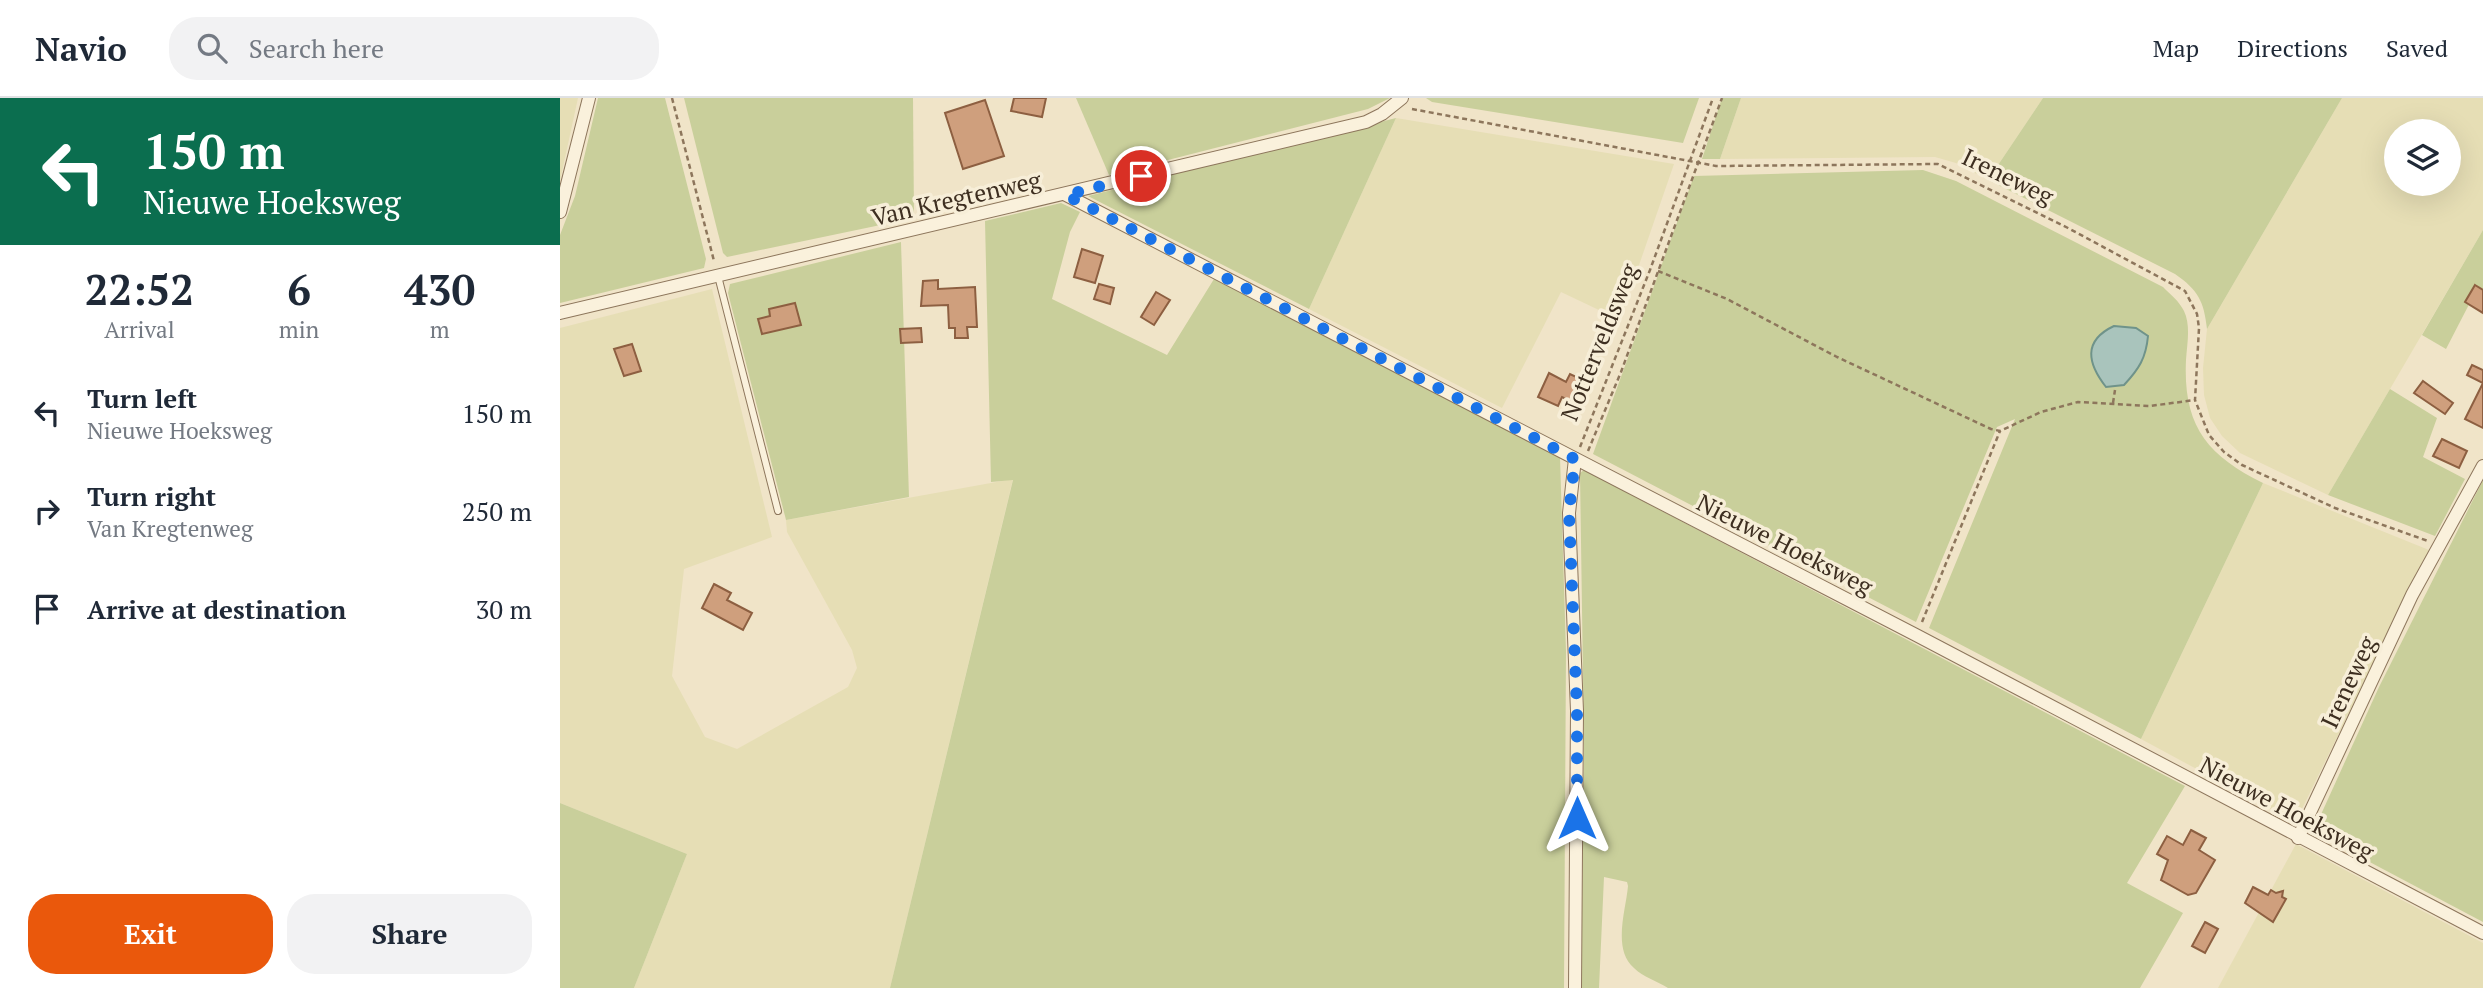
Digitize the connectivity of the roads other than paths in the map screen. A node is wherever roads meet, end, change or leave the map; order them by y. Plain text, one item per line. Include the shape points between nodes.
1 (589, 98) edge
2 (1399, 102) edge
3 (1066, 195) junction
4 (560, 212) edge
5 (718, 276) junction
6 (560, 313) edge
7 (1575, 459) junction
8 (2483, 466) edge
9 (778, 510) dead end
10 (2298, 838) junction
11 (2483, 933) edge
12 (1574, 988) edge

1 - 4 street
2 - 3 street, Van Kregtenweg via 1366,122
3 - 5 street, Van Kregtenweg
3 - 7 street, Nieuwe Hoeksweg
5 - 6 street, Van Kregtenweg
5 - 9 lane
7 - 10 street, Nieuwe Hoeksweg
7 - 12 street, Notterveldsweg via 1569,503 1577,711
8 - 10 street, Ireneweg via 2438,545
10 - 11 street, Nieuwe Hoeksweg

